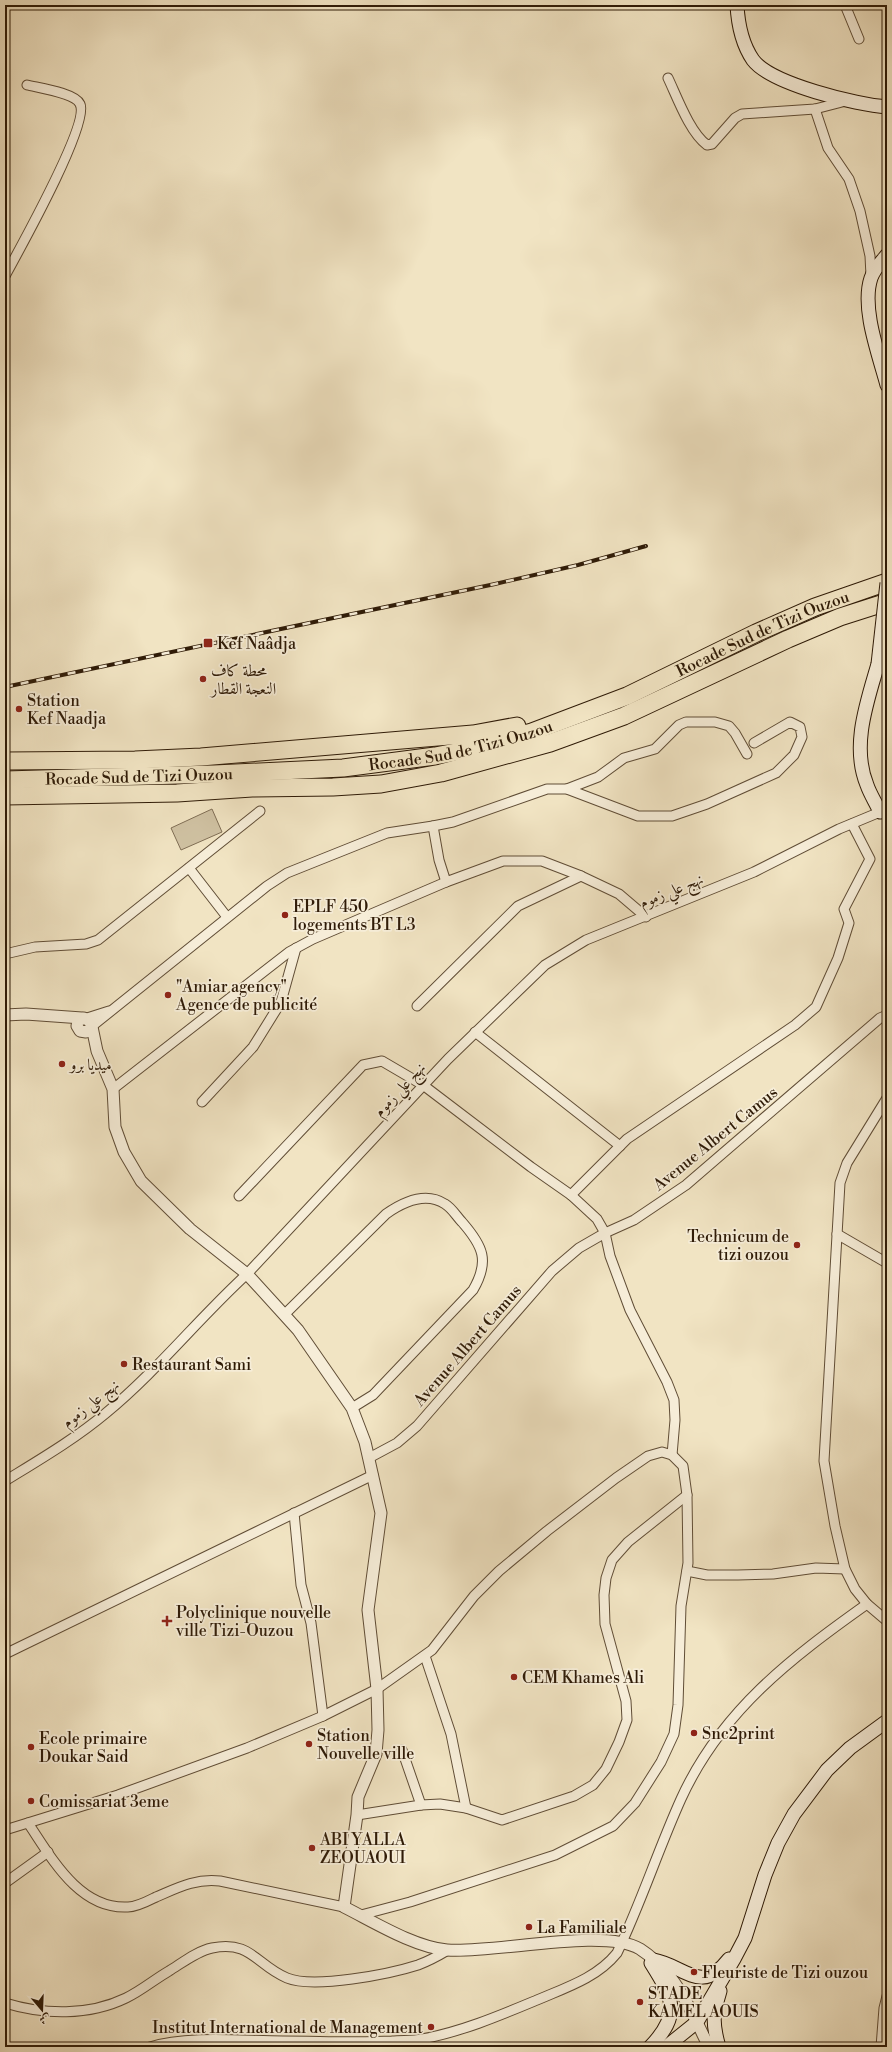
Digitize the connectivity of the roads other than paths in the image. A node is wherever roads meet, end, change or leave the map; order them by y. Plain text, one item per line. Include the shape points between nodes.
1 (737, 5) edge
2 (845, 5) edge
3 (859, 39) dead end
4 (668, 78) dead end
5 (27, 85) dead end
6 (847, 100) junction
7 (887, 107) edge
8 (815, 109) junction
9 (887, 255) edge
10 (5, 276) edge
11 (871, 277) junction
12 (887, 385) edge
13 (887, 582) edge
14 (887, 602) edge
15 (588, 712) junction
16 (754, 743) dead end
17 (746, 754) dead end
18 (5, 761) edge
19 (5, 780) edge
20 (567, 789) junction
21 (5, 796) edge
22 (260, 811) dead end
23 (884, 811) edge
24 (852, 824) junction
25 (433, 826) junction
26 (189, 868) junction
27 (581, 876) junction
28 (446, 882) junction
29 (227, 917) junction
30 (646, 917) junction
31 (296, 948) junction
32 (5, 954) edge
33 (418, 1006) dead end
34 (5, 1015) edge
35 (887, 1015) edge
36 (85, 1026) junction
37 (475, 1032) junction
38 (423, 1086) junction
39 (113, 1089) junction
40 (887, 1098) edge
41 (202, 1102) dead end
42 (620, 1146) junction
43 (571, 1195) junction
44 (240, 1196) dead end
45 (604, 1233) junction
46 (837, 1234) junction
47 (887, 1263) edge
48 (247, 1274) junction
49 (284, 1315) junction
50 (352, 1408) junction
51 (672, 1455) junction
52 (369, 1458) junction
53 (373, 1475) junction
54 (5, 1481) edge
55 (687, 1494) junction
56 (294, 1513) junction
57 (845, 1569) junction
58 (686, 1571) junction
59 (867, 1604) junction
60 (887, 1621) edge
61 (5, 1654) edge
62 (425, 1656) junction
63 (377, 1689) junction
64 (324, 1716) junction
65 (887, 1721) edge
66 (402, 1750) dead end
67 (421, 1805) junction
68 (466, 1808) junction
69 (357, 1815) junction
70 (28, 1823) junction
71 (5, 1830) edge
72 (48, 1852) junction
73 (5, 1883) edge
74 (344, 1907) junction
75 (361, 1915) junction
76 (745, 1938) junction
77 (622, 1943) junction
78 (448, 1950) junction
79 (652, 1962) junction
80 (724, 1978) junction
81 (887, 1996) edge
82 (5, 2003) edge
83 (692, 2021) junction
84 (150, 2047) edge
85 (650, 2047) edge
86 (666, 2047) edge
87 (702, 2047) edge
88 (709, 2047) edge
89 (719, 2047) edge
90 (881, 2047) edge

1 - 6 main road via 738,25 746,47 764,71 780,79
2 - 3 street
4 - 8 street via 684,112 701,141 707,145 712,144 735,118 742,114
5 - 10 street via 74,98 80,104 82,113 66,156
6 - 7 main road
6 - 8 street
8 - 11 street via 828,148 849,179 860,211 870,256
9 - 11 main road
11 - 12 main road via 869,306
13 - 15 highway, Rocade Sud de Tizi Ouzou via 815,607 756,633 661,681
13 - 23 main road, bridge via 878,664 865,710 859,752 866,784
14 - 21 highway, Rocade Sud de Tizi Ouzou via 840,617 788,639 624,716 550,743 441,774 381,784 333,787
15 - 18 highway via 473,734 404,740 201,757
15 - 19 highway, Rocade Sud de Tizi Ouzou via 495,742 391,763 221,774
16 - 20 street via 790,722 800,727 802,737 794,755 776,773 707,804 672,816 638,816
17 - 20 street via 735,733 728,726 715,722 686,722 679,725 655,749 624,758 598,777
20 - 25 street via 547,789 453,822
22 - 26 street
23 - 24 street, نهج علي زموم
24 - 30 street, نهج علي زموم via 754,872
24 - 42 street via 870,859 844,909 849,923 838,958 816,1007 795,1025
25 - 28 street
25 - 29 street via 387,833 287,873
26 - 29 street
26 - 32 street via 98,940 86,944 35,947
27 - 28 street via 542,861 502,861
27 - 30 street via 619,894
27 - 33 street via 518,906
28 - 31 street
29 - 36 street via 116,1009
30 - 37 street, نهج علي زموم via 586,940 544,965
31 - 39 street
31 - 41 street via 281,1002 253,1047
34 - 36 street via 57,1017
35 - 45 street, Avenue Albert Camus via 880,1018 686,1185 634,1220
36 - 39 street
37 - 38 street, نهج علي زموم
37 - 42 street
38 - 43 street
38 - 44 street via 382,1061 363,1065
38 - 48 street, نهج علي زموم
39 - 48 street via 115,1127 124,1152 141,1182 190,1229
40 - 46 street via 840,1183
42 - 43 street
43 - 45 street via 597,1219
45 - 51 street via 630,1310 674,1400
45 - 52 street, Avenue Albert Camus via 579,1248 552,1271 417,1426 397,1443
46 - 47 street
46 - 57 street via 824,1461
48 - 49 street
48 - 54 street, نهج علي زموم via 213,1305 146,1377 106,1413
49 - 50 street via 298,1330
49 - 50 street via 386,1214 402,1203 416,1199 446,1204 474,1236 481,1248 483,1265 480,1278 473,1290 373,1395
50 - 52 street
51 - 55 street via 683,1466
51 - 62 street via 662,1452 648,1456 547,1531 479,1591
52 - 53 street
53 - 56 street
53 - 63 street via 380,1513 368,1610
55 - 58 street
55 - 68 street via 628,1542 612,1560 606,1578 605,1624 626,1701 627,1720 606,1769 592,1785 574,1796 515,1817 502,1820
56 - 61 street
56 - 64 street via 301,1585 310,1623
57 - 58 street via 816,1568 738,1575 706,1575
57 - 59 street via 855,1589
58 - 75 street via 681,1606 678,1704 674,1734 635,1803 613,1826 555,1855 410,1902
59 - 60 street
59 - 77 street via 786,1664 739,1711 708,1751 681,1798
62 - 63 street
62 - 68 street via 451,1734
63 - 64 street
63 - 69 street via 376,1754 358,1797
64 - 70 street via 118,1795
65 - 76 main road via 850,1748 827,1770 794,1814 765,1875
66 - 67 street
67 - 68 street via 440,1804
67 - 69 street
69 - 74 street
70 - 71 street
70 - 72 street
72 - 73 street
72 - 74 street via 80,1891 97,1902 113,1907 129,1907 188,1883 204,1880
74 - 75 street
75 - 78 street via 424,1945
76 - 79 main road via 714,1974 698,1978 662,1962
76 - 80 main road
77 - 78 street via 591,1941
77 - 79 street via 639,1949
77 - 84 street via 609,1963 572,1986 463,2028 422,2039 374,2042 211,2040
78 - 82 street via 423,1963 394,1971 308,1982 287,1978 244,1950 233,1946 216,1947 196,1955 128,1998 112,2004 89,2010 55,2012
79 - 83 street via 671,1978
79 - 85 main road via 668,1992 671,2016 664,2032
80 - 83 main road
80 - 89 main road via 713,2013
81 - 90 street
83 - 85 main road
83 - 86 main road
83 - 87 street
83 - 88 street

